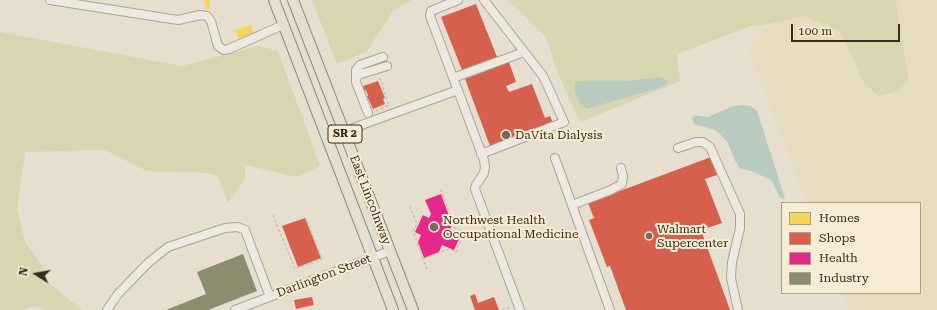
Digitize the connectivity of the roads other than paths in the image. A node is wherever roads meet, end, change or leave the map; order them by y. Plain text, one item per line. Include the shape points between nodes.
1 (50, 0) edge
2 (274, 0) edge
3 (293, 0) edge
4 (458, 0) edge
5 (484, 0) edge
6 (283, 25) junction
7 (524, 52) junction
8 (383, 57) dead end
9 (386, 66) dead end
10 (453, 78) junction
11 (356, 80) junction
12 (458, 90) junction
13 (372, 112) road end
14 (344, 132) junction
15 (327, 139) junction
16 (678, 148) dead end
17 (481, 154) junction
18 (555, 158) dead end
19 (621, 168) dead end
20 (572, 205) junction
21 (390, 251) junction
22 (372, 257) junction
23 (270, 297) junction
24 (519, 307) edge
25 (107, 310) edge
26 (235, 310) edge
27 (393, 310) edge
28 (412, 310) edge
29 (610, 310) edge
30 (738, 310) edge

1 - 6 street via 178,20 207,16 211,21 218,46 224,50
2 - 6 main road, East Lincolnway / SR 2
3 - 14 main road, East Lincolnway / SR 2
4 - 10 street via 431,11 430,16
5 - 7 street
6 - 15 main road, East Lincolnway / SR 2
7 - 10 street
7 - 17 street via 543,76 564,122
8 - 11 street via 360,65 356,70
9 - 11 street via 358,75
10 - 12 street
11 - 13 street
12 - 14 street
12 - 17 street
14 - 15 street
14 - 21 main road, East Lincolnway / SR 2
15 - 22 main road, East Lincolnway / SR 2
16 - 30 street via 696,142 703,142 710,147 740,214 731,278
17 - 24 street via 484,173 475,189
18 - 20 street
19 - 20 street via 622,184
20 - 29 street
21 - 22 street, Darlington Street
21 - 28 main road, East Lincolnway / SR 2
22 - 23 street, Darlington Street
22 - 27 main road, East Lincolnway / SR 2
23 - 25 street via 245,230 238,227 225,228 168,247 148,262 118,294
23 - 26 street, Darlington Street

